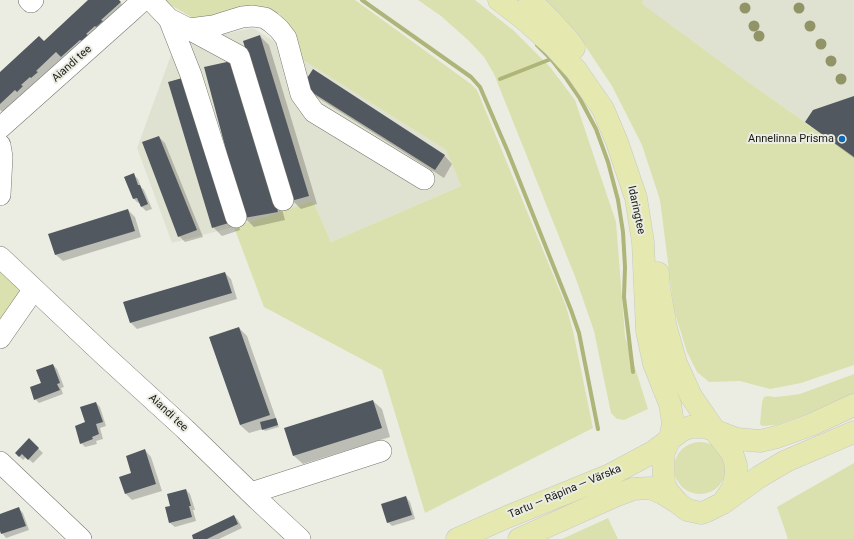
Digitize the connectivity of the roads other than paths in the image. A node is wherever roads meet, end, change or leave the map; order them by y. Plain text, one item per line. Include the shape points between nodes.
1 (29, 0) edge
2 (33, 0) edge
3 (143, 0) edge
4 (151, 0) edge
5 (499, 0) edge
6 (530, 0) edge
7 (169, 19) junction
8 (189, 29) junction
9 (0, 128) edge
10 (0, 145) edge
11 (424, 179) dead end
12 (0, 195) edge
13 (283, 200) dead end
14 (236, 217) dead end
15 (0, 257) edge
16 (34, 289) junction
17 (0, 338) edge
18 (854, 405) edge
19 (715, 431) junction
20 (854, 432) edge
21 (670, 439) junction
22 (381, 451) dead end
23 (0, 462) edge
24 (251, 493) junction
25 (678, 503) junction
26 (723, 503) junction
27 (81, 539) edge
28 (300, 539) edge
29 (457, 539) edge
30 (519, 539) edge

1 - 2 street
3 - 9 street, Aiandi tee
4 - 7 street
5 - 21 main road, Idaringtee via 526,20 576,70 603,109 617,142 636,198 643,242 647,332 654,364 670,404 673,423
6 - 19 main road, Idaringtee via 569,42 606,94 625,130 641,169 648,200 656,247 659,288 666,328 676,362 691,396
7 - 8 street
7 - 14 street via 191,75
8 - 11 street via 213,26 242,17 265,18 286,38 301,94 314,112
8 - 13 street via 239,56
10 - 12 street
15 - 16 street, Aiandi tee
16 - 17 street
16 - 24 street, Aiandi tee
18 - 19 main road via 813,424 760,441 736,440
19 - 21 main road via 705,427 690,427
19 - 26 main road via 732,454 736,465 733,488
20 - 26 main road via 786,461
21 - 25 main road via 663,454 664,484
21 - 29 main road, Tartu — Räpina — Värska via 653,452 610,475
22 - 24 street
23 - 27 street
24 - 28 street, Aiandi tee
25 - 26 main road via 687,510 701,513
25 - 30 main road, Tartu — Räpina — Värska via 650,488 633,489

